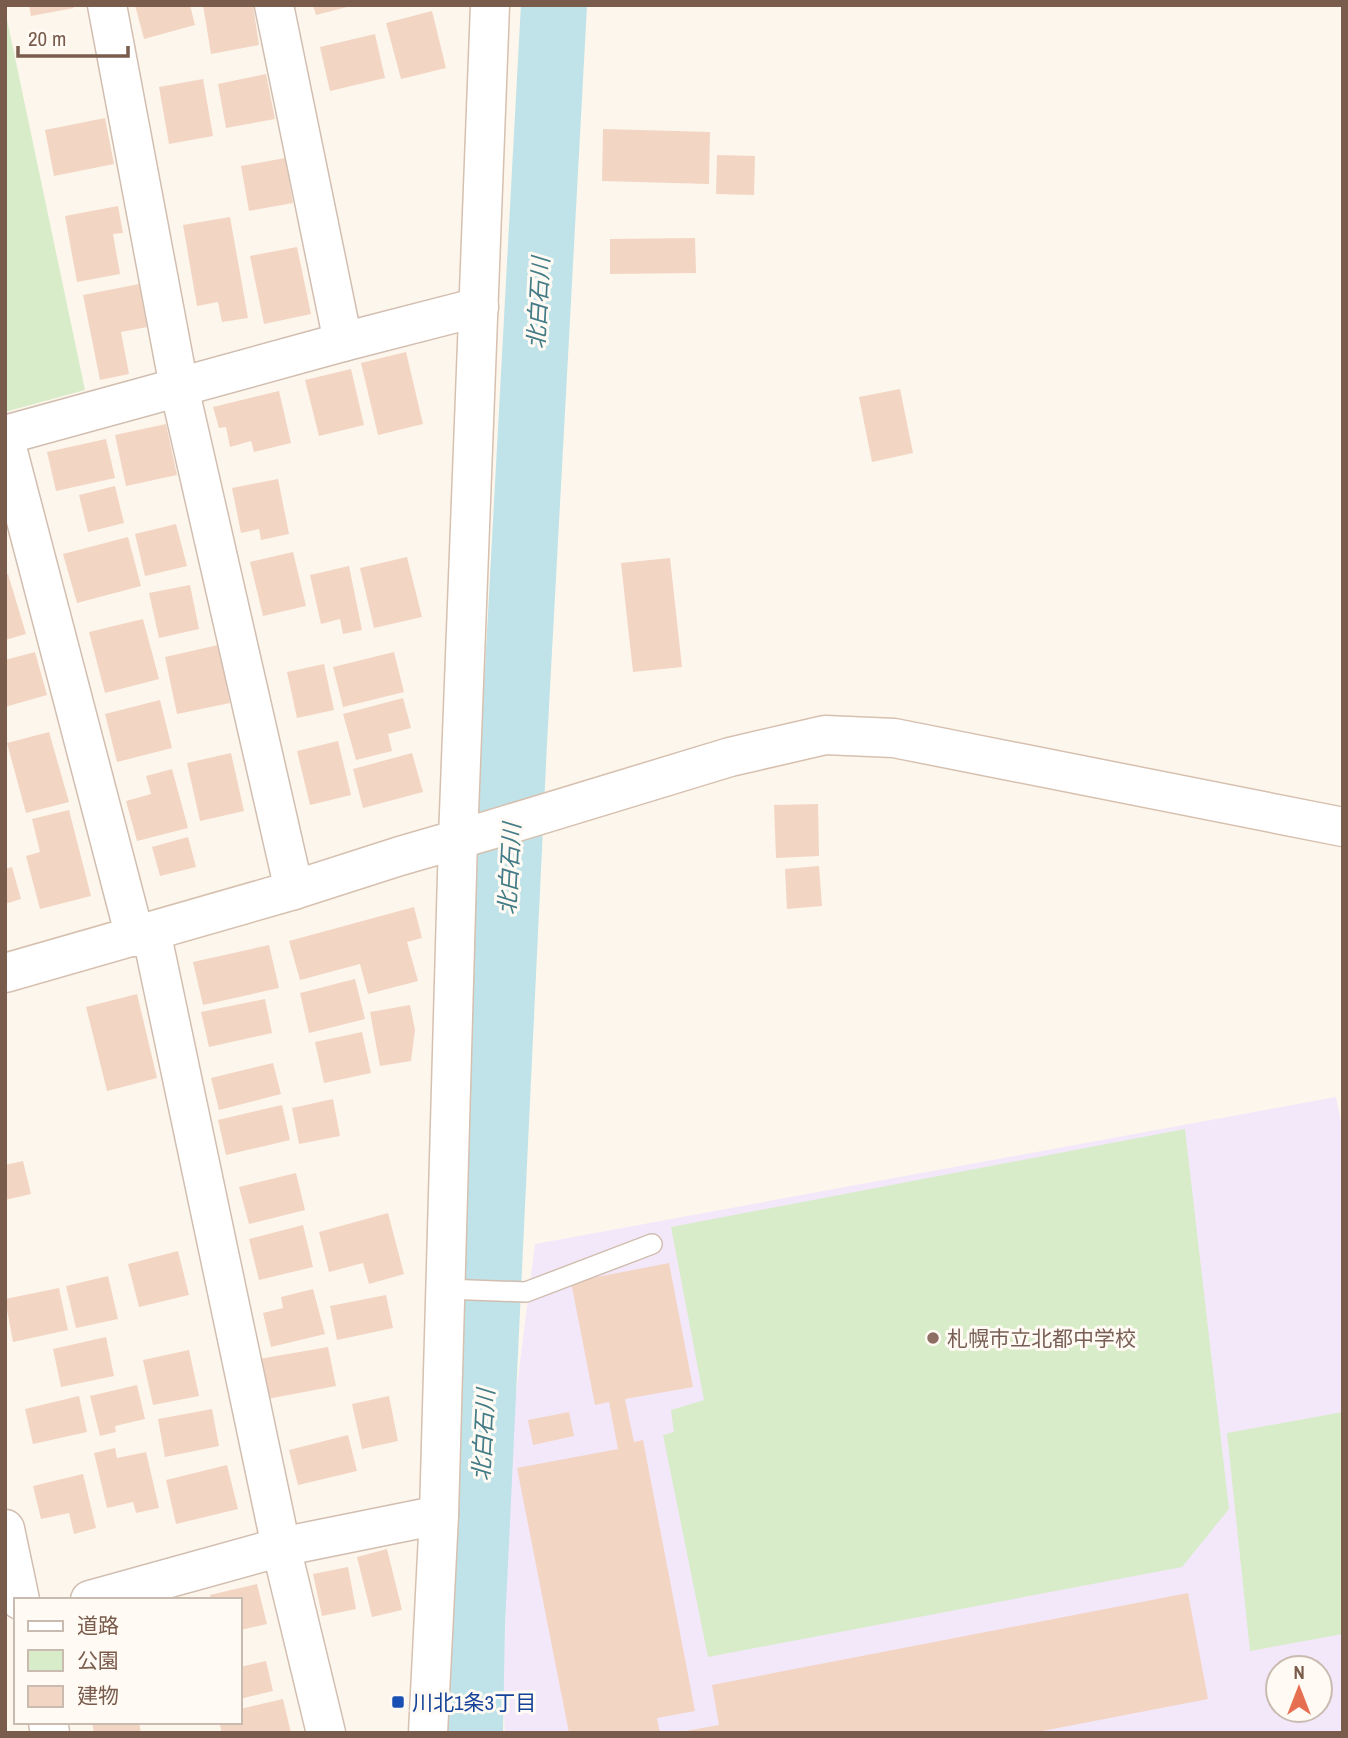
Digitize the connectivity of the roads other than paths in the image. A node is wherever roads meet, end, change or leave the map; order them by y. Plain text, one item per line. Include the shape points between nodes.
1 (107, 5) edge
2 (274, 5) edge
3 (491, 5) edge
4 (479, 307) junction
5 (343, 342) junction
6 (179, 387) junction
7 (5, 435) edge
8 (5, 440) edge
9 (1343, 827) edge
10 (474, 834) junction
11 (294, 890) junction
12 (143, 934) junction
13 (5, 973) edge
14 (652, 1244) dead end
15 (459, 1289) junction
16 (439, 1515) junction
17 (5, 1529) edge
18 (281, 1546) junction
19 (20, 1598) edge
20 (97, 1598) edge
21 (326, 1733) edge
22 (428, 1733) edge

1 - 6 street
2 - 5 street
3 - 4 street
4 - 5 street
4 - 10 street
5 - 6 street
6 - 7 street
6 - 11 street
8 - 12 street
9 - 10 street via 894,738 825,735 730,757
10 - 11 street
10 - 15 street
11 - 12 street
12 - 13 street
12 - 18 street
14 - 15 lane via 527,1292
15 - 16 street
16 - 18 street
16 - 22 street
17 - 19 street
18 - 20 street
18 - 21 street

